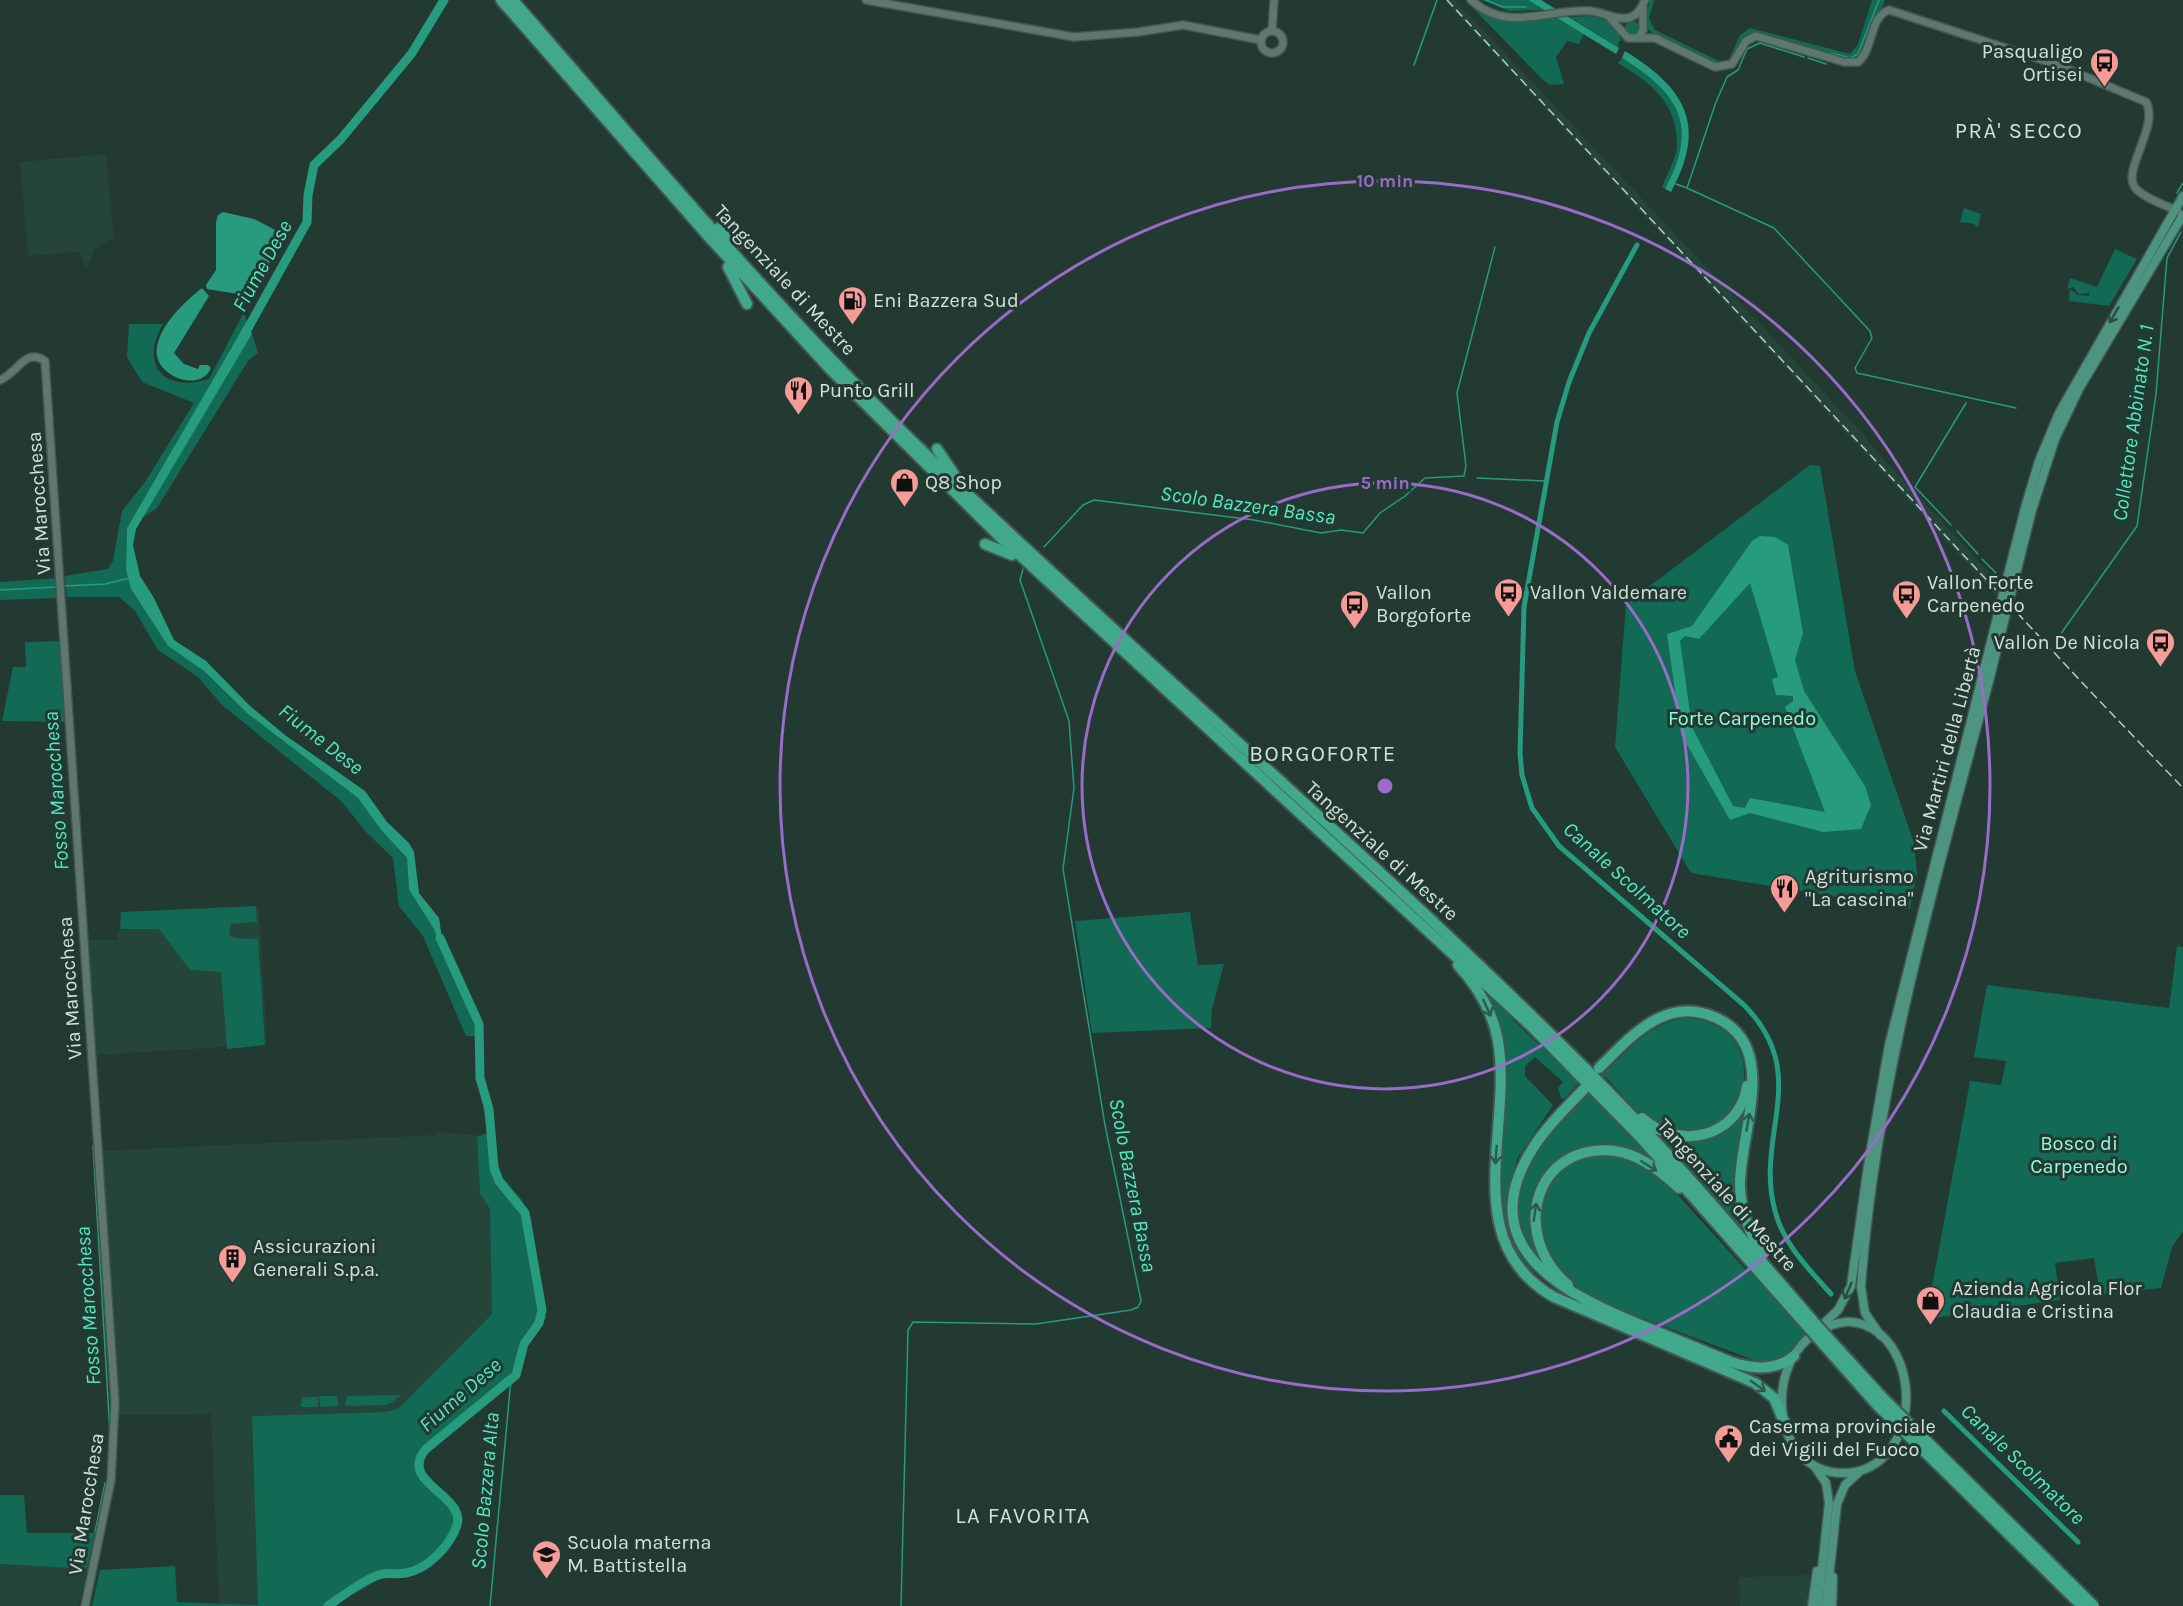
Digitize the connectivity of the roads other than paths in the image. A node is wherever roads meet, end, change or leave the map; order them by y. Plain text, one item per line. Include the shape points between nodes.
1 (501, 0) edge
2 (513, 0) edge
3 (866, 0) edge
4 (1274, 0) edge
5 (1471, 0) edge
6 (1645, 1) edge
7 (1608, 16) junction
8 (1630, 18) junction
9 (1643, 25) junction
10 (1621, 29) junction
11 (1272, 31) junction
12 (1639, 37) junction
13 (1655, 38) junction
14 (1261, 40) junction
15 (2183, 196) edge
16 (692, 204) junction
17 (2180, 213) edge
18 (708, 236) junction
19 (741, 242) dead end
20 (747, 304) dead end
21 (0, 380) edge
22 (937, 448) dead end
23 (983, 508) junction
24 (985, 544) dead end
25 (1031, 566) junction
26 (1985, 681) junction
27 (1419, 913) junction
28 (1427, 928) junction
29 (1600, 1074) junction
30 (1742, 1249) junction
31 (1781, 1284) junction
32 (1602, 1309) junction
33 (1609, 1320) junction
34 (1812, 1326) junction
35 (1880, 1335) junction
36 (1794, 1356) junction
37 (1785, 1424) junction
38 (1812, 1465) junction
39 (1863, 1470) junction
40 (1834, 1530) junction
41 (1826, 1539) junction
42 (85, 1606) edge
43 (1812, 1606) edge
44 (1818, 1606) edge
45 (1826, 1606) edge
46 (1832, 1606) edge
47 (2082, 1606) edge
48 (2094, 1606) edge

1 - 18 highway, Tangenziale di Mestre
2 - 16 highway, Tangenziale di Mestre
3 - 14 street via 1074,37 1183,25
4 - 11 street
5 - 7 street via 1502,17 1591,11
6 - 8 street
6 - 9 street
7 - 8 street
7 - 10 street
8 - 9 street
8 - 10 street
9 - 12 street
9 - 13 street
10 - 12 street via 1628,38
11 - 14 street
11 - 14 street via 1281,37 1279,50 1267,51
12 - 13 street
13 - 17 street via 1718,67 1732,64 1746,41 1756,36 1853,63 1864,55 1881,13 1898,11 2058,65 2143,100 2150,110 2150,119 2133,182 2146,196
15 - 17 main road, Via Martiri della Libertà
16 - 19 highway via 727,235
16 - 23 highway, Tangenziale di Mestre via 836,363
17 - 26 main road, Via Martiri della Libertà, bridge via 2059,413 2039,461
18 - 20 highway
18 - 25 highway, Tangenziale di Mestre via 831,370
21 - 42 street, Via Marocchesa via 29,357 42,358 46,365 115,1402 111,1480
22 - 23 highway
23 - 27 highway, Tangenziale di Mestre
24 - 25 highway via 1004,549
25 - 27 highway, Tangenziale di Mestre
26 -> 34 main road, Via Martiri della Libertà via 1889,1045 1851,1286 1838,1310
26 - 35 main road, Via Martiri della Libertà via 1908,992 1882,1123 1861,1287 1865,1313
27 - 28 highway, Tangenziale di Mestre
27 - 29 highway, Tangenziale di Mestre
28 - 30 highway, Tangenziale di Mestre via 1641,1137
28 -> 33 highway via 1480,994 1497,1038 1501,1085 1495,1194 1505,1246 1535,1285
29 - 29 highway via 1657,1025 1672,1019 1699,1018 1718,1026 1739,1045 1746,1064 1747,1089 1737,1113 1725,1125 1710,1134 1684,1137 1650,1126
29 - 31 highway, Tangenziale di Mestre
31 -> 29 highway via 1753,1237 1742,1200 1741,1168 1752,1102 1752,1072 1748,1053 1736,1032 1707,1015 1672,1013 1644,1027
32 -> 30 highway via 1554,1272 1540,1251 1534,1231 1536,1206 1544,1185 1554,1172 1575,1158 1607,1151 1638,1159 1676,1185 1723,1236
30 - 34 highway, Tangenziale di Mestre
31 - 34 highway, Tangenziale di Mestre
32 - 33 highway via 1563,1289 1541,1270 1522,1244 1514,1217 1516,1187 1529,1154 1582,1088 1544,1124 1525,1150 1511,1186 1508,1219 1519,1250 1542,1280
32 - 36 highway via 1739,1365 1772,1366
33 -> 37 highway via 1755,1383 1774,1398
34 - 35 main road via 1850,1321
34 - 36 main road
34 - 47 highway, Tangenziale di Mestre, bridge via 1878,1406
34 - 48 highway, Tangenziale di Mestre, bridge
35 - 39 main road via 1901,1361 1907,1406 1893,1445
36 - 37 main road via 1783,1388
37 - 38 main road via 1794,1446
38 - 39 main road via 1835,1473
38 - 41 main road via 1827,1488
39 - 40 main road via 1841,1491
40 - 45 main road
40 - 46 main road
41 - 43 main road
41 - 44 main road

